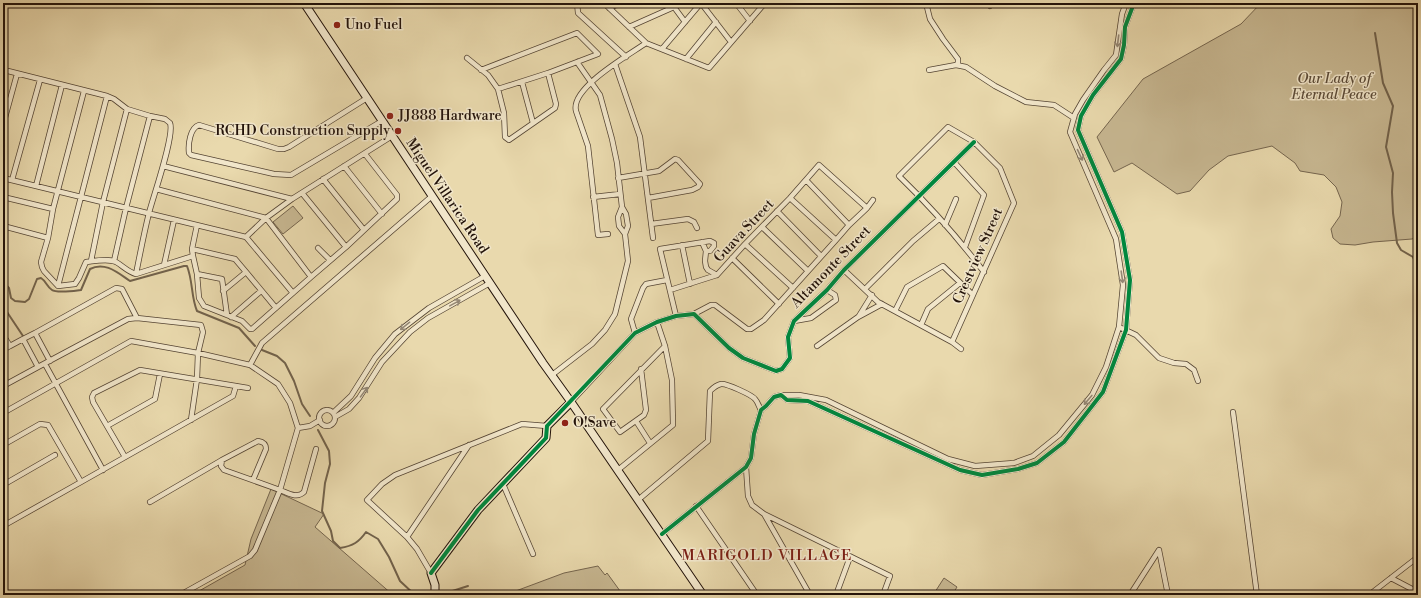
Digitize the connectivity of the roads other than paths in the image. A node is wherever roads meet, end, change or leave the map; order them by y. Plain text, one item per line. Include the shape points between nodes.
1 (304, 3) edge
2 (577, 3) edge
3 (604, 3) edge
4 (621, 3) edge
5 (701, 3) edge
6 (736, 3) edge
7 (765, 3) edge
8 (926, 3) edge
9 (1126, 3) edge
10 (1134, 3) edge
11 (609, 8) junction
12 (750, 21) junction
13 (685, 22) junction
14 (716, 22) junction
15 (629, 27) junction
16 (731, 42) junction
17 (646, 43) junction
18 (662, 49) junction
19 (626, 57) junction
20 (467, 58) dead end
21 (686, 58) junction
22 (577, 62) junction
23 (615, 64) junction
24 (956, 65) junction
25 (481, 70) junction
26 (929, 70) dead end
27 (3, 73) edge
28 (548, 73) junction
29 (17, 74) junction
30 (40, 80) junction
31 (522, 82) junction
32 (590, 82) junction
33 (62, 85) junction
34 (498, 89) junction
35 (84, 91) junction
36 (107, 96) junction
37 (367, 98) junction
38 (127, 109) junction
39 (150, 116) junction
40 (1074, 118) junction
41 (382, 121) junction
42 (534, 123) junction
43 (3, 125) edge
44 (392, 136) junction
45 (974, 142) junction
46 (365, 154) junction
47 (954, 162) junction
48 (163, 166) junction
49 (344, 166) junction
50 (645, 174) junction
51 (3, 178) edge
52 (618, 178) junction
53 (323, 179) junction
54 (12, 180) junction
55 (806, 180) junction
56 (36, 186) junction
57 (156, 189) junction
58 (59, 192) junction
59 (302, 192) junction
60 (620, 194) junction
61 (919, 195) junction
62 (432, 196) junction
63 (3, 197) edge
64 (81, 197) junction
65 (593, 198) junction
66 (648, 198) junction
67 (790, 198) junction
68 (292, 199) junction
69 (956, 199) dead end
70 (873, 200) dead end
71 (103, 202) junction
72 (622, 207) junction
73 (126, 208) junction
74 (867, 208) junction
75 (53, 209) junction
76 (777, 211) junction
77 (149, 214) junction
78 (382, 214) junction
79 (266, 218) junction
80 (939, 219) junction
81 (174, 220) junction
82 (651, 224) junction
83 (849, 224) junction
84 (197, 225) junction
85 (945, 225) junction
86 (3, 226) edge
87 (762, 227) junction
88 (697, 228) dead end
89 (364, 230) junction
90 (608, 234) dead end
91 (625, 234) junction
92 (246, 237) junction
93 (48, 238) junction
94 (653, 238) dead end
95 (836, 240) junction
96 (702, 242) junction
97 (744, 244) junction
98 (682, 245) junction
99 (346, 247) junction
100 (965, 247) junction
101 (318, 248) dead end
102 (192, 249) junction
103 (706, 251) junction
104 (193, 256) junction
105 (821, 256) junction
106 (732, 258) junction
107 (330, 260) junction
108 (91, 261) junction
109 (114, 261) junction
110 (164, 265) junction
111 (844, 270) junction
112 (808, 271) junction
113 (246, 272) junction
114 (984, 272) junction
115 (136, 274) junction
116 (197, 274) junction
117 (717, 275) junction
118 (485, 276) junction
119 (311, 277) junction
120 (667, 280) junction
121 (490, 283) junction
122 (960, 283) junction
123 (690, 284) junction
124 (58, 286) junction
125 (793, 288) junction
126 (865, 289) junction
127 (670, 290) junction
128 (827, 290) junction
129 (223, 291) junction
130 (261, 291) junction
131 (294, 294) junction
132 (973, 295) junction
133 (872, 296) junction
134 (779, 304) junction
135 (882, 304) junction
136 (276, 308) junction
137 (895, 312) junction
138 (694, 314) junction
139 (229, 316) junction
140 (676, 316) junction
141 (137, 318) junction
142 (858, 318) junction
143 (794, 321) junction
144 (657, 322) junction
145 (920, 325) junction
146 (1119, 327) junction
147 (1126, 330) junction
148 (35, 333) junction
149 (635, 333) junction
150 (3, 335) edge
151 (23, 339) junction
152 (952, 342) junction
153 (10, 346) junction
154 (665, 346) junction
155 (817, 346) dead end
156 (962, 349) dead end
157 (3, 350) edge
158 (198, 353) junction
159 (50, 360) junction
160 (45, 364) junction
161 (250, 364) junction
162 (38, 367) junction
163 (641, 369) junction
164 (160, 374) junction
165 (552, 375) junction
166 (197, 379) junction
167 (1198, 381) dead end
168 (56, 384) junction
169 (3, 386) edge
170 (236, 386) junction
171 (248, 388) dead end
172 (781, 395) junction
173 (571, 402) junction
174 (761, 410) junction
175 (1233, 412) dead end
176 (3, 413) edge
177 (334, 415) junction
178 (191, 420) junction
179 (320, 420) junction
180 (636, 421) junction
181 (107, 426) junction
182 (547, 426) junction
183 (298, 428) junction
184 (650, 443) junction
185 (3, 445) edge
186 (469, 445) junction
187 (316, 449) dead end
188 (55, 455) dead end
189 (1033, 456) junction
190 (125, 457) junction
191 (222, 460) junction
192 (1037, 463) junction
193 (746, 467) junction
194 (103, 470) junction
195 (618, 470) junction
196 (253, 480) junction
197 (82, 482) junction
198 (503, 484) junction
199 (3, 485) edge
200 (280, 490) junction
201 (638, 500) junction
202 (150, 502) dead end
203 (696, 506) junction
204 (764, 514) junction
205 (3, 526) edge
206 (662, 534) junction
207 (407, 537) junction
208 (533, 554) dead end
209 (850, 557) junction
210 (1418, 557) edge
211 (431, 573) junction
212 (1391, 578) junction
213 (1412, 589) dead end
214 (1375, 591) junction
215 (180, 595) edge
216 (435, 595) edge
217 (703, 595) edge
218 (757, 595) edge
219 (810, 595) edge
220 (836, 595) edge
221 (883, 595) edge
222 (1130, 595) edge
223 (1168, 595) edge
224 (1257, 595) edge
225 (1369, 595) edge
226 (1383, 595) edge

1 - 37 main road, Miguel Villarica Road
2 - 19 street via 578,13
3 - 11 street
4 - 11 street
5 - 13 street
5 - 14 street
6 - 12 street
7 - 12 street
8 - 24 street via 930,19 957,55
9 -> 40 street via 1116,55 1083,100
10 - 147 street via 1125,27 1121,59 1093,95 1081,116 1078,130 1122,232 1130,280
11 - 15 street
12 - 16 street
13 - 15 street via 674,7
13 - 18 street
14 - 16 street
14 - 21 street
15 - 17 street
16 - 21 street via 709,68
17 - 18 street
17 - 19 street
18 - 21 street
19 - 23 street
20 - 25 street
22 - 25 street via 598,54 577,33
22 - 28 street
22 - 32 street
23 - 32 street
23 - 50 street via 640,137
24 - 26 street
24 - 40 street via 966,67 1026,102 1054,105
25 - 34 street
27 - 29 street via 8,71
28 - 31 street
28 - 42 street via 555,108
29 - 30 street
29 - 43 street
30 - 33 street
30 - 54 street
31 - 34 street
31 - 42 street
32 - 52 street via 600,95 617,163
32 - 65 street via 575,107 588,146
33 - 35 street
33 - 56 street
34 - 42 street via 504,113 505,137 509,140
35 - 36 street
35 - 58 street
36 - 38 street
36 - 64 street
37 - 41 main road, Miguel Villarica Road
37 - 41 street via 284,149 199,125 194,128 189,153 291,176
38 - 39 street
38 - 71 street
39 - 48 street via 168,120 172,126
39 - 73 street
40 -> 146 street via 1070,132 1116,239 1123,285
41 - 44 main road, Miguel Villarica Road
44 - 46 street
44 - 62 main road, Miguel Villarica Road
45 - 47 street, Altamonte Street
45 - 61 street, Crestview Street via 948,127 899,176
45 - 114 street, Crestview Street via 1000,168 1014,203
46 - 49 street
46 - 78 street via 397,195 396,201
47 - 61 street, Altamonte Street
47 - 100 street via 984,195
48 - 57 street
48 - 68 street
49 - 53 street
49 - 78 street
50 - 52 street
50 - 66 street
50 - 66 street via 660,171 675,159 700,185 692,190
51 - 54 street
52 - 60 street
53 - 59 street
53 - 89 street
54 - 56 street
55 - 67 street, Guava Street
55 - 74 street, Guava Street via 819,165
55 - 83 street
56 - 58 street
57 - 77 street
57 - 79 street
58 - 64 street
58 - 75 street
59 - 68 street
59 - 99 street
60 - 65 street
60 - 72 street
61 - 80 street
61 - 111 street, Altamonte Street
62 - 118 main road, Miguel Villarica Road
62 - 161 street via 262,343
63 - 75 street
64 - 71 street
64 - 124 street
65 - 90 street via 598,235
66 - 82 street
67 - 76 street, Guava Street
67 - 95 street
68 - 79 street
69 - 85 street
70 - 74 street
71 - 73 street
71 - 108 street
72 - 91 street via 628,226
72 - 91 street via 618,217 619,226
73 - 77 street
73 - 109 street
74 - 83 street
75 - 93 street
76 - 87 street, Guava Street
76 - 105 street
77 - 81 street
77 - 115 street
78 - 89 street
79 - 92 street
79 - 119 street
80 - 85 street
80 - 126 street
81 - 84 street
81 - 110 street
82 - 88 street via 688,219 694,222
82 - 94 street
83 - 95 street
84 - 92 street
84 - 102 street
85 - 100 street
86 - 93 street
87 - 97 street, Guava Street
87 - 112 street
89 - 99 street
91 - 165 street via 628,261 615,314 592,344
92 - 131 street
93 - 124 street via 42,267
95 - 105 street
96 - 98 street
96 - 103 street
96 - 103 street via 714,243 710,251
97 - 106 street, Guava Street
97 - 125 street
98 - 120 street via 660,248
98 - 123 street
99 - 107 street
100 - 114 street
101 - 107 street
102 - 104 street
102 - 113 street via 235,259
103 - 117 street via 706,266
104 - 110 street
104 - 116 street
105 - 112 street
106 - 117 street, Guava Street
106 - 134 street
107 - 119 street
108 - 109 street
108 - 124 street via 86,262 75,284
109 - 115 street via 130,273
110 - 115 street
111 - 126 street
111 - 128 street, Altamonte Street
112 - 125 street
113 - 129 street
113 - 130 street
114 - 132 street, Crestview Street
116 - 129 street via 222,279
116 - 139 street via 201,302 207,308
117 - 123 street, Guava Street
118 - 121 main road, Miguel Villarica Road
118 -> 177 street via 429,308 395,334 375,358 351,396
119 - 131 street
120 - 127 street
120 - 149 street via 646,284 643,288 631,319
121 - 165 main road, Miguel Villarica Road
177 -> 121 street via 349,409 382,362 410,332 428,318
122 - 132 street
122 - 137 street via 943,266 907,287
122 - 145 street via 928,309
123 - 127 street, Guava Street
125 - 134 street
126 - 133 street
127 - 140 street
128 - 143 street, Altamonte Street
128 - 143 street via 836,300 811,318
129 - 139 street
130 - 136 street
130 - 139 street
131 - 136 street
132 - 152 street, Crestview Street
133 - 135 street
133 - 142 street
134 - 138 street via 764,320 749,329 713,305
135 - 137 street
135 - 142 street
136 - 139 street via 252,329
137 - 145 street
138 - 140 street
138 - 143 street, Altamonte Street via 743,358 776,371 782,370 790,358 788,337
140 - 144 street
141 - 148 street via 122,289 116,288
141 - 158 street via 201,325 203,332
141 - 159 street via 123,321
142 - 155 street
144 - 149 street
144 - 154 street
145 - 152 street
146 - 147 street
146 -> 189 street via 1106,367 1092,395 1059,434
147 - 167 street via 1136,335 1159,358 1186,364 1194,370
147 - 192 street via 1103,392 1064,442
148 - 151 street
148 - 159 street
149 - 173 street
150 - 153 street
151 - 153 street
151 - 162 street
152 - 156 street
153 - 157 street
154 - 163 street
154 - 184 street via 672,380 673,425
158 - 161 street
158 - 166 street
158 - 168 street via 131,341
159 - 160 street
160 - 162 street
160 - 168 street
161 - 183 street via 278,384 290,403
162 - 169 street
163 - 180 street via 646,410
163 - 180 street via 603,409 620,432
164 - 166 street
164 - 181 street via 155,400
164 - 181 street via 140,370 94,393 93,402
165 - 173 main road, Miguel Villarica Road
166 - 170 street
166 - 178 street
168 - 176 street
168 - 194 street
170 - 171 street
170 - 178 street via 233,396
172 - 174 street via 774,397
172 - 189 street via 826,400 948,459 975,466 1014,463
172 - 192 street via 787,400 808,401 960,470 982,475 1018,470
173 - 182 main road
173 - 195 main road, Miguel Villarica Road
174 - 193 street via 751,458
174 - 201 street via 756,399 751,396 724,384 714,387 710,391 708,441
175 - 224 street
177 - 179 street via 329,410 322,412
177 - 179 street via 334,422 327,425
178 - 190 street
179 - 183 street via 310,426
180 - 184 street
181 - 190 street
182 - 186 street via 522,424
182 - 198 main road via 546,438
183 - 200 street
184 - 195 street
185 - 197 street via 40,424 48,425
186 - 207 street
186 - 207 street via 395,475 367,500
187 - 200 street via 304,492 296,496
188 - 199 street
189 - 192 street
190 - 194 street
191 - 196 street via 221,466 224,470
191 - 196 street via 258,441 263,442 266,449
191 - 202 street
193 - 203 street
193 - 204 street via 748,496 752,505
194 - 197 street
195 - 201 main road, Miguel Villarica Road
196 - 200 street
197 - 205 street
198 - 208 street
198 - 211 main road via 478,510
200 - 215 street via 255,550 250,556
201 - 206 main road, Miguel Villarica Road
203 - 206 street
203 - 218 street
204 - 209 street
204 - 219 street
206 - 217 main road, Miguel Villarica Road
207 - 211 street
209 - 220 street
209 - 221 street via 890,576
210 - 212 street
211 - 216 main road
212 - 213 street
212 - 214 street
214 - 225 street
214 - 226 street
222 - 223 street via 1160,550

